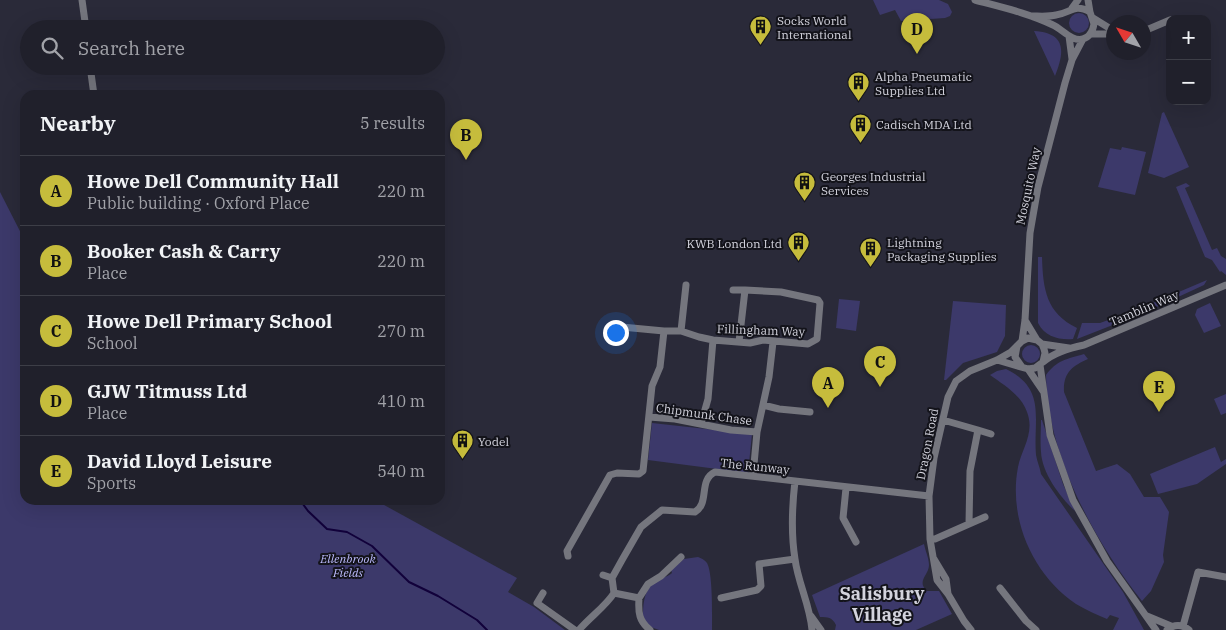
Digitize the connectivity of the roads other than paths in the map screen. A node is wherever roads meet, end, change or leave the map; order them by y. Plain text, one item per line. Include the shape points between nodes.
1 (82, 0) edge
2 (975, 0) edge
3 (1078, 0) edge
4 (1088, 0) edge
5 (1069, 11) junction
6 (1092, 15) junction
7 (1031, 16) junction
8 (85, 20) edge
9 (1166, 22) edge
10 (1106, 26) edge
11 (1151, 28) edge
12 (1063, 30) junction
13 (1106, 33) edge
14 (1090, 34) junction
15 (1069, 36) junction
16 (1083, 39) junction
17 (1072, 60) junction
18 (91, 75) edge
19 (93, 90) edge
20 (686, 285) dead end
21 (1226, 285) edge
22 (733, 290) dead end
23 (745, 290) junction
24 (1025, 320) junction
25 (611, 326) dead end
26 (664, 331) junction
27 (681, 331) junction
28 (714, 340) junction
29 (739, 342) junction
30 (773, 342) junction
31 (1040, 342) junction
32 (1020, 343) junction
33 (1070, 348) junction
34 (996, 360) junction
35 (1041, 364) junction
36 (1025, 368) junction
37 (1043, 391) junction
38 (762, 405) junction
39 (810, 412) dead end
40 (649, 417) junction
41 (943, 420) junction
42 (701, 424) junction
43 (978, 430) junction
44 (757, 432) junction
45 (991, 434) dead end
46 (753, 475) junction
47 (795, 482) junction
48 (846, 488) junction
49 (929, 496) junction
50 (985, 517) dead end
51 (969, 524) junction
52 (930, 539) junction
53 (856, 542) dead end
54 (568, 556) dead end
55 (681, 557) dead end
56 (795, 559) junction
57 (603, 575) dead end
58 (1226, 577) edge
59 (612, 578) junction
60 (1000, 588) dead end
61 (544, 593) dead end
62 (614, 593) junction
63 (639, 598) junction
64 (721, 598) dead end
65 (811, 616) junction
66 (1147, 616) junction
67 (1169, 628) edge
68 (1186, 628) edge
69 (575, 630) edge
70 (579, 630) edge
71 (650, 630) edge
72 (812, 630) edge
73 (821, 630) edge
74 (971, 630) edge
75 (1036, 630) edge
76 (1156, 630) edge

1 - 8 street
2 - 7 street
3 - 5 street
4 - 6 street
5 - 6 street via 1079,8
5 - 7 street via 1055,16
5 - 12 street via 1062,24
6 - 10 street
6 - 14 street
7 - 12 street
9 - 11 street
12 - 15 street
13 - 14 street
14 - 16 street
15 - 16 street
15 - 17 street, Mosquito Way
16 - 17 street, Mosquito Way
17 - 24 street, Mosquito Way via 1051,131 1032,220
18 - 19 street
20 - 27 street
21 - 33 street, Tamblin Way via 1084,346
22 - 23 street
23 - 29 street
23 - 30 street, Fillingham Way via 795,294 820,303 817,339 808,344
24 - 31 street
24 - 32 street, Mosquito Way
25 - 26 street, Fillingham Way
26 - 27 street, Fillingham Way
26 - 40 street
27 - 28 street, Fillingham Way
28 - 29 street, Fillingham Way
28 - 42 street via 708,399
29 - 30 street, Fillingham Way
30 - 38 street
31 - 32 street via 1028,338
31 - 33 street, Tamblin Way
31 - 35 street via 1045,353
32 - 34 street, Dragon Road
32 - 36 street via 1015,357
33 - 35 street, Tamblin Way via 1050,356
34 - 36 street
34 - 41 street, Dragon Road via 956,381 948,397
35 - 36 street
35 - 37 street
36 - 37 street
37 - 66 street via 1050,435 1073,500 1107,561
38 - 39 street
38 - 44 street
40 - 42 street, Chipmunk Chase
40 - 54 street via 643,471 610,475 567,551
41 - 43 street
41 - 49 street, Dragon Road
42 - 44 street, Chipmunk Chase
43 - 45 street
43 - 51 street via 970,471
44 - 46 street
46 - 47 street, The Runway
46 - 59 street, The Runway via 715,472 709,475 701,508 695,512 662,510 641,527
47 - 48 street, The Runway
47 - 56 street via 792,506
48 - 49 street, The Runway
48 - 53 street via 843,518
49 - 52 street, Dragon Road
50 - 51 street
51 - 52 street
52 - 74 street, Dragon Road via 937,580
55 - 63 street via 648,584
56 - 64 street via 758,564 761,586 758,590
56 - 65 street
57 - 59 street
58 - 68 street via 1198,572
59 - 62 street
60 - 75 street
61 - 69 street via 537,603
62 - 63 street
62 - 70 street
63 - 71 street via 640,618
65 - 72 street
65 - 73 street
66 - 67 street
66 - 76 street
67 - 68 street

